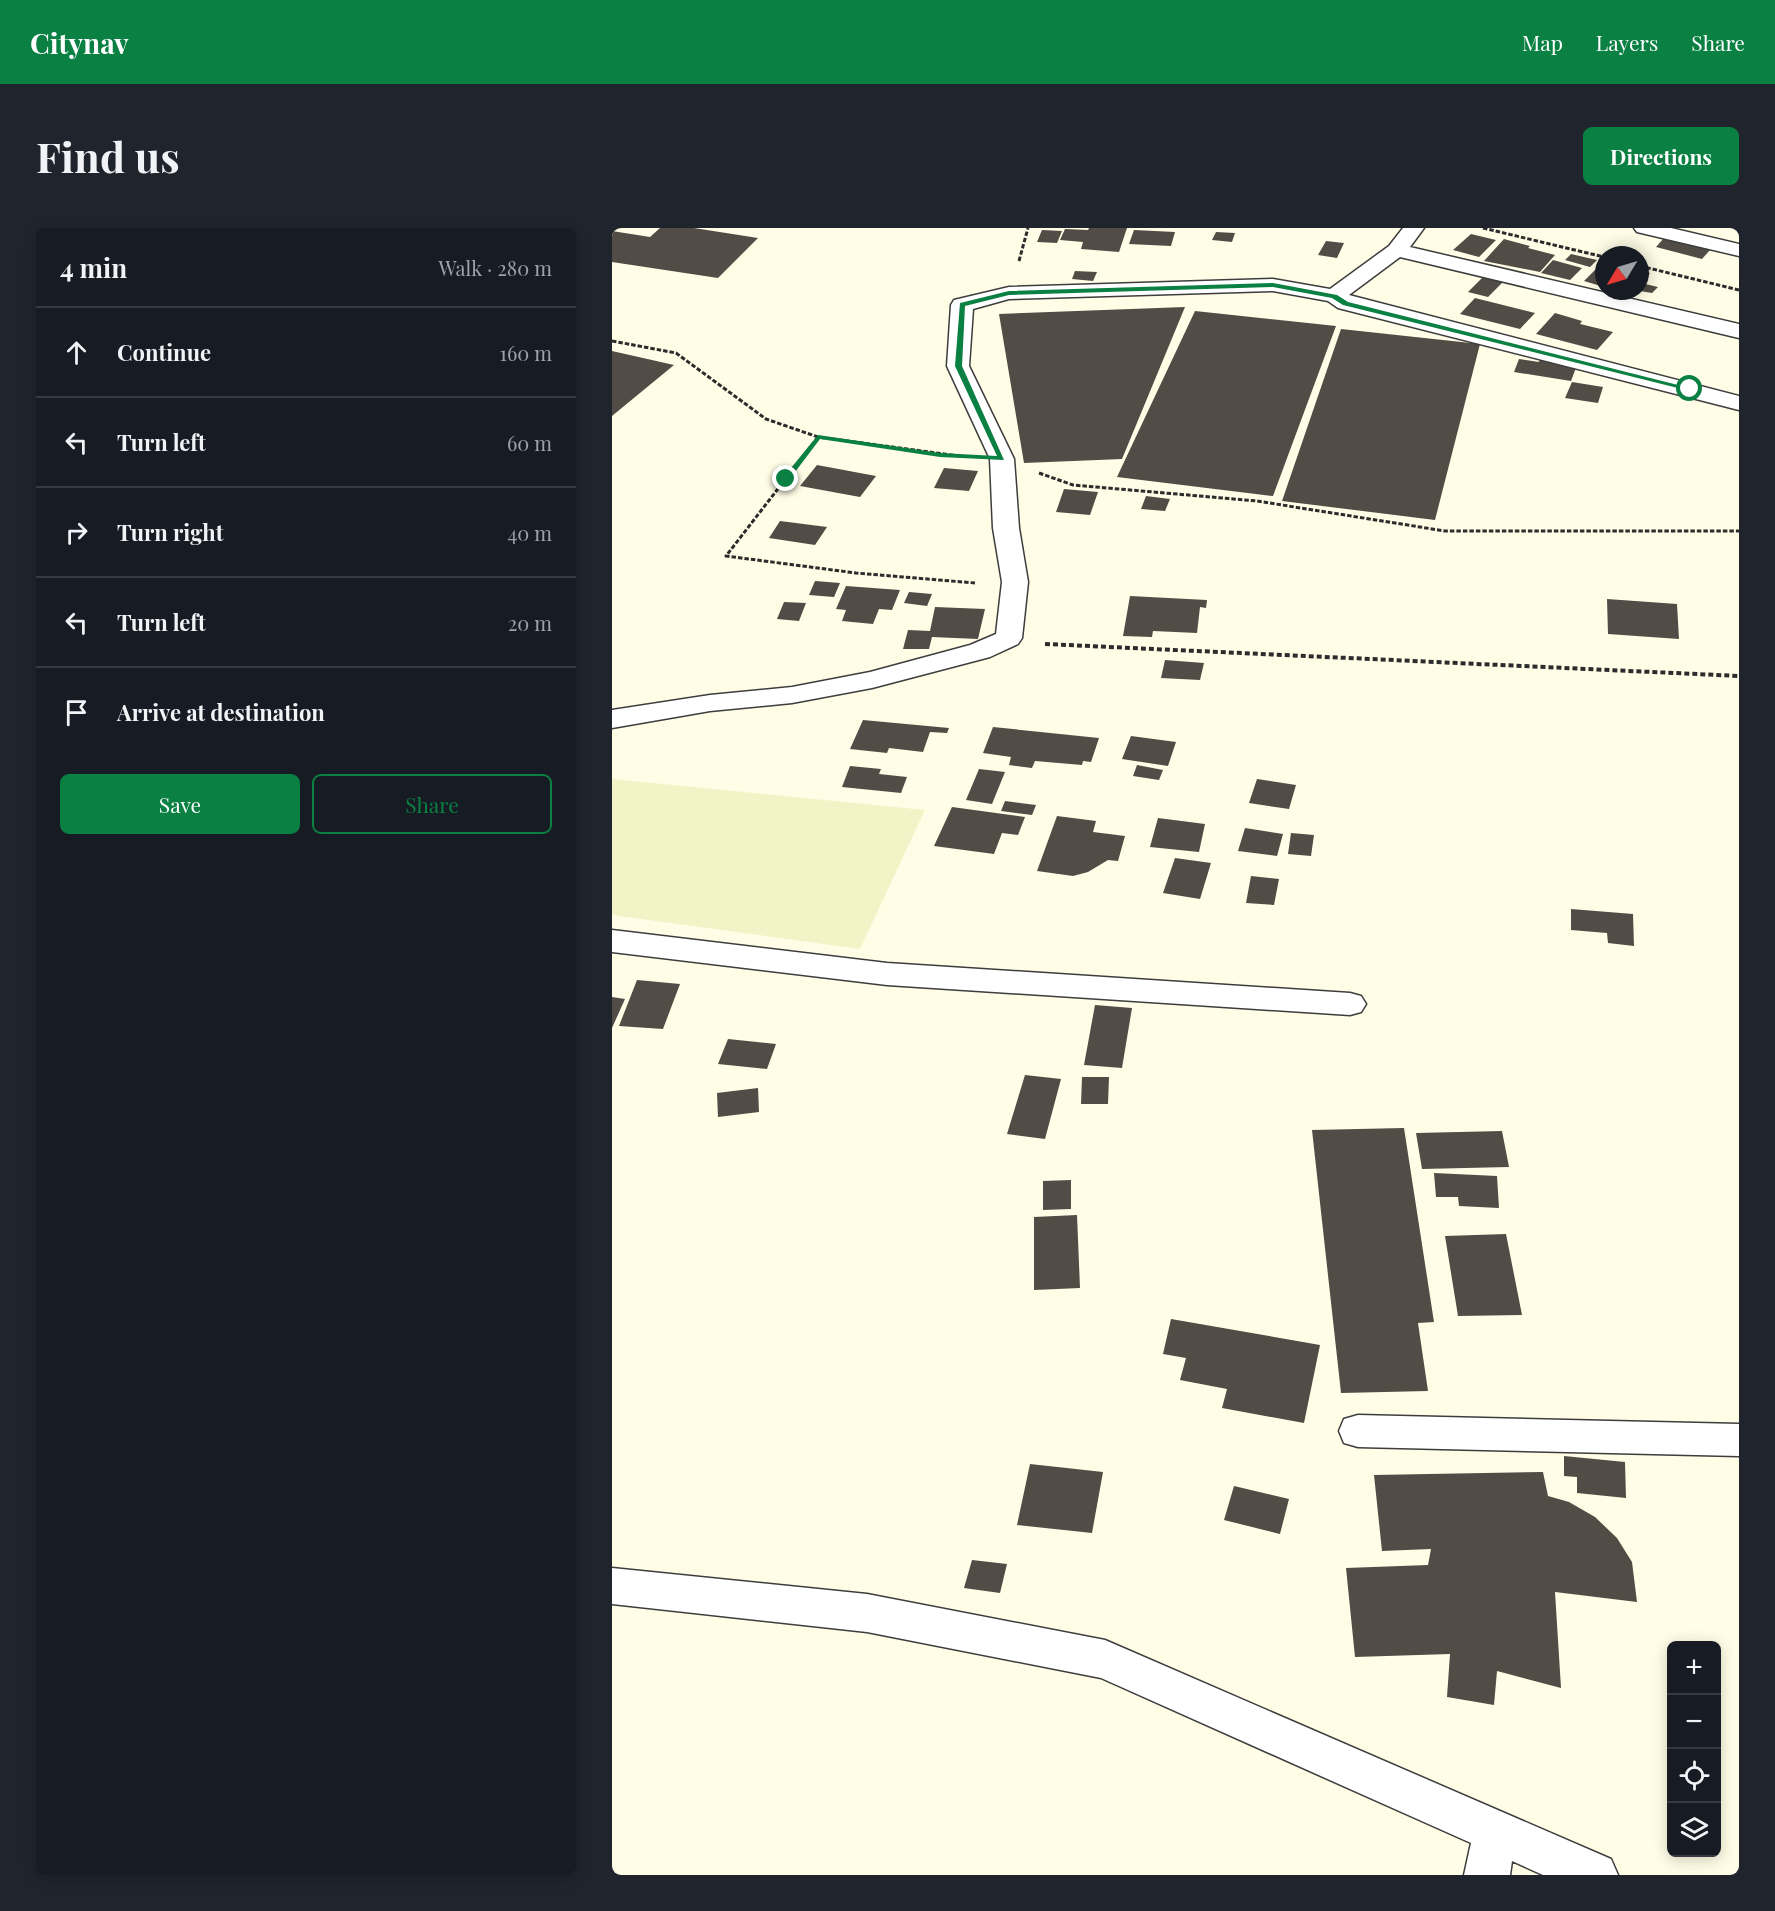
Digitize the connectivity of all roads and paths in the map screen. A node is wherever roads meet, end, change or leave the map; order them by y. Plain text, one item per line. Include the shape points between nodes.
1 (1414, 228) edge
2 (1483, 228) edge
3 (1644, 228) edge
4 (1396, 250) junction
5 (1739, 250) edge
6 (1595, 255) edge
7 (1649, 268) edge
8 (1739, 290) edge
9 (1334, 296) junction
10 (1739, 331) edge
11 (612, 341) edge
12 (1739, 403) edge
13 (818, 437) junction
14 (1002, 459) junction
15 (1739, 531) edge
16 (1015, 582) junction
17 (1009, 638) junction
18 (1739, 676) edge
19 (612, 719) edge
20 (612, 941) edge
21 (1350, 1004) dead end
22 (1358, 1431) dead end
23 (1739, 1440) edge
24 (612, 1586) edge
25 (1496, 1832) junction
26 (1487, 1875) edge
27 (1595, 1875) edge

1 - 4 street
2 - 6 path
3 - 5 street
4 - 9 street
4 - 10 street
7 - 8 path
9 - 12 street via 1346,303
9 - 14 street via 1273,285 1009,293 962,304 958,366
11 - 13 path via 676,353 766,418
13 - 14 path via 940,455
13 - 16 path via 726,556 959,584
14 - 15 path via 1073,485 1257,501 1445,531
14 - 16 street via 1006,528
16 - 17 street
17 - 18 path via 1030,644
17 - 19 street via 980,651 872,680
20 - 21 street via 887,974
22 - 23 street
24 - 25 street via 867,1613 1105,1659
25 - 26 street
25 - 27 street

